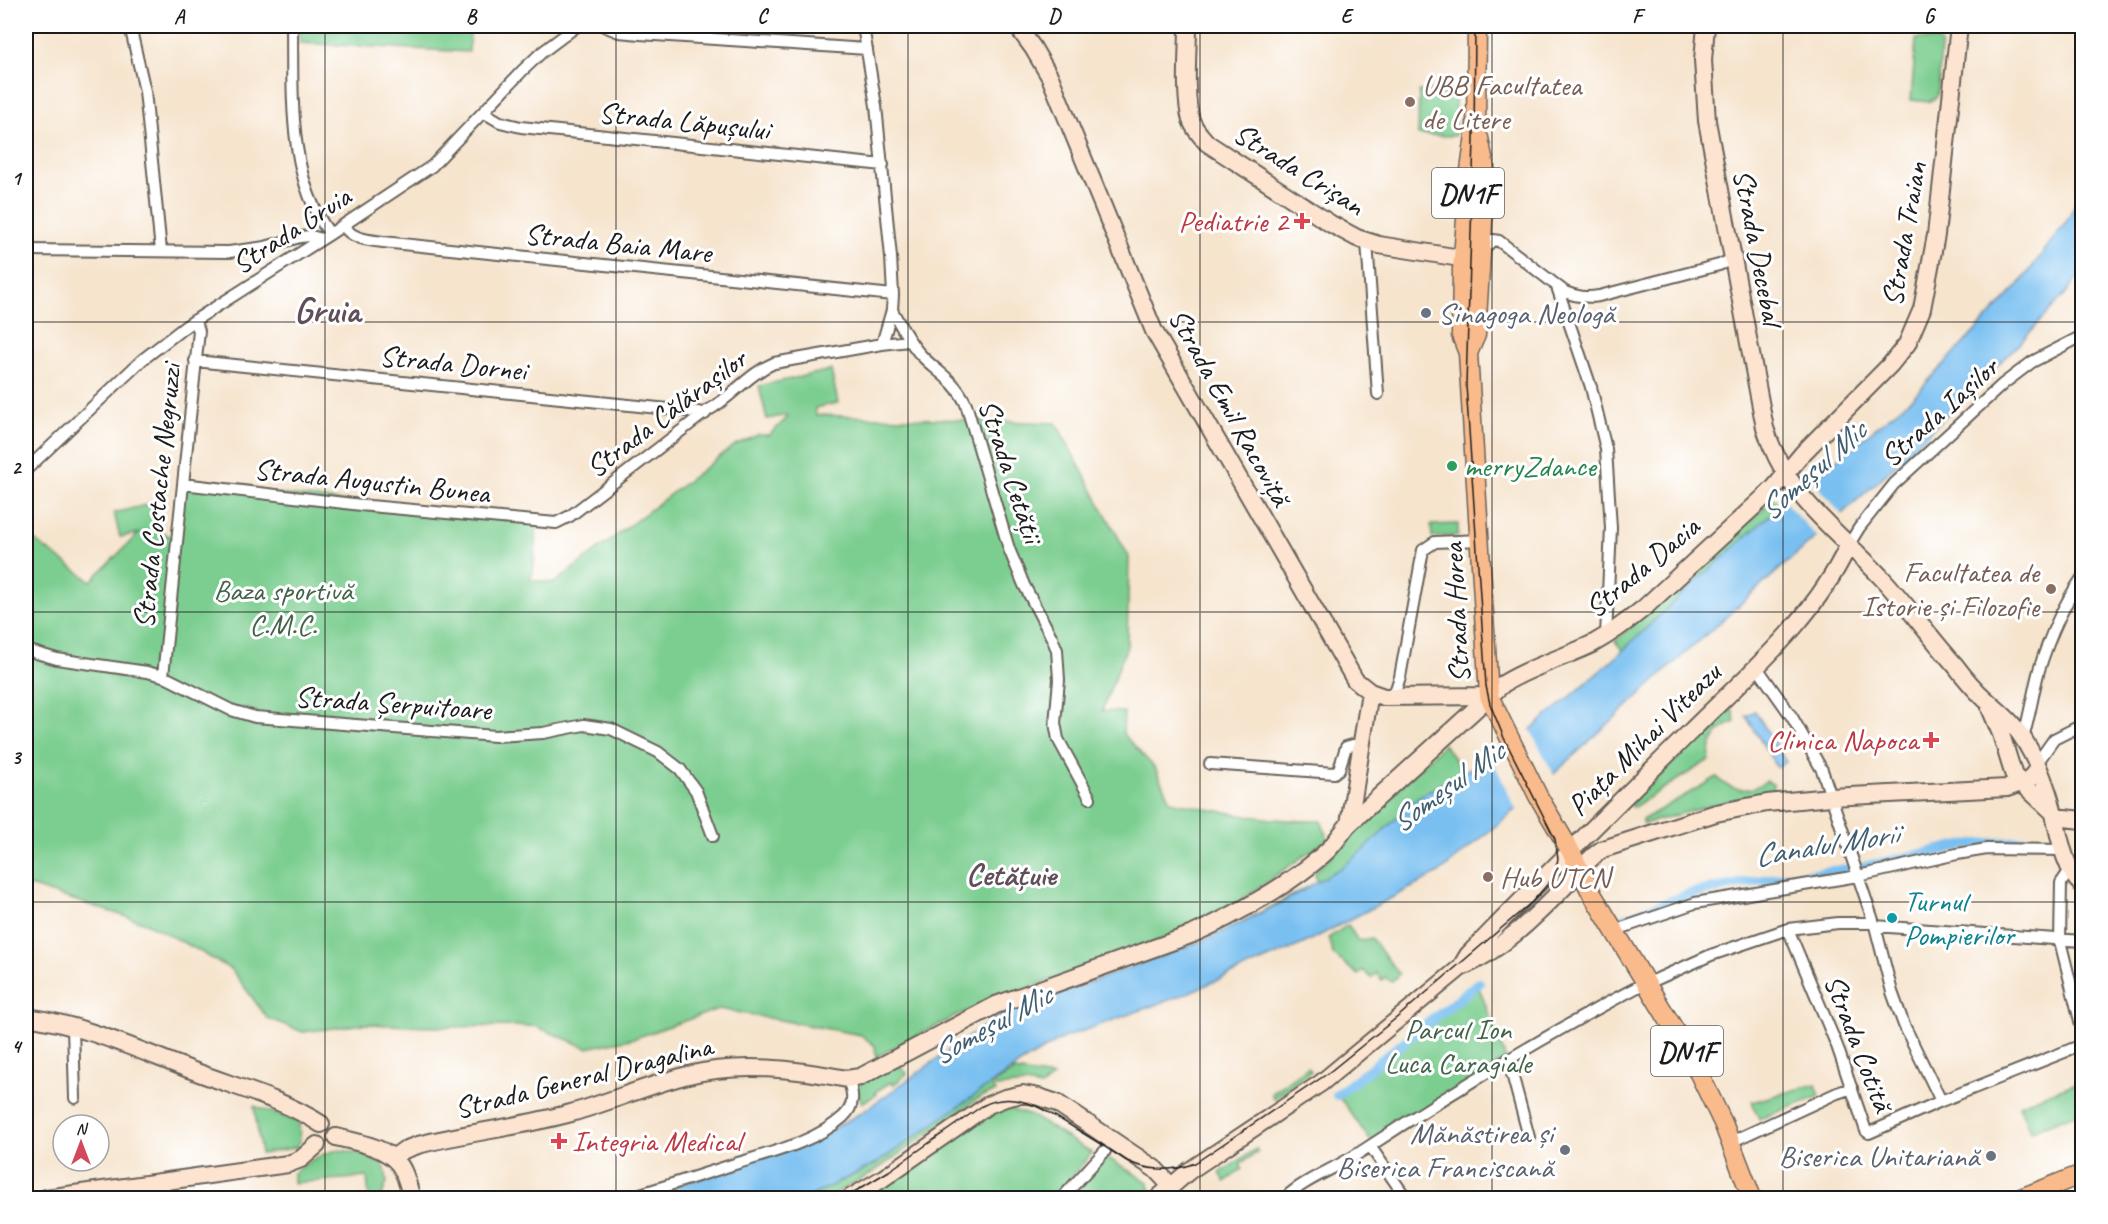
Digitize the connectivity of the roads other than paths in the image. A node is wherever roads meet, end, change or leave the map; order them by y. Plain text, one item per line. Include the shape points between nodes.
1 (130, 26) edge
2 (292, 26) edge
3 (577, 26) edge
4 (604, 26) edge
5 (863, 26) edge
6 (1017, 26) edge
7 (1188, 26) edge
8 (1477, 26) edge
9 (1706, 26) edge
10 (1959, 26) edge
11 (867, 49) junction
12 (483, 112) junction
13 (1476, 128) junction
14 (883, 165) junction
15 (343, 225) junction
16 (326, 237) junction
17 (1367, 242) junction
18 (26, 250) edge
19 (1482, 250) junction
20 (161, 251) junction
21 (1462, 257) junction
22 (1733, 259) junction
23 (1557, 286) junction
24 (893, 295) junction
25 (892, 310) junction
26 (195, 320) junction
27 (2082, 336) edge
28 (909, 341) junction
29 (882, 344) junction
30 (1468, 353) junction
31 (195, 361) junction
32 (1378, 394) dead end
33 (705, 414) junction
34 (26, 470) edge
35 (1785, 475) junction
36 (183, 484) junction
37 (556, 523) joint
38 (1480, 540) junction
39 (1848, 546) junction
40 (2082, 578) edge
41 (1606, 636) junction
42 (26, 650) edge
43 (1756, 666) junction
44 (164, 676) junction
45 (1370, 692) junction
46 (1489, 696) junction
47 (1444, 697) junction
48 (1393, 698) junction
49 (1984, 698) junction
50 (2082, 725) edge
51 (1454, 727) junction
52 (2023, 738) junction
53 (1360, 746) junction
54 (1210, 765) dead end
55 (2037, 765) junction
56 (2023, 783) junction
57 (1831, 797) junction
58 (1090, 798) dead end
59 (2054, 815) junction
60 (2082, 820) edge
61 (1349, 824) junction
62 (713, 836) dead end
63 (1570, 850) junction
64 (2064, 850) junction
65 (1580, 870) junction
66 (2070, 870) junction
67 (1857, 875) junction
68 (2082, 885) edge
69 (1875, 925) junction
70 (1788, 929) junction
71 (1613, 931) junction
72 (2060, 941) junction
73 (2082, 942) edge
74 (1460, 968) junction
75 (1645, 984) junction
76 (26, 1017) edge
77 (73, 1027) junction
78 (2082, 1029) edge
79 (2082, 1045) edge
80 (1508, 1059) junction
81 (847, 1079) junction
82 (1852, 1088) junction
83 (75, 1098) dead end
84 (1941, 1101) junction
85 (321, 1124) junction
86 (336, 1137) junction
87 (1529, 1137) dead end
88 (1731, 1142) junction
89 (317, 1145) junction
90 (1370, 1146) junction
91 (1105, 1151) dead end
92 (393, 1158) junction
93 (2082, 1174) edge
94 (410, 1192) edge
95 (1175, 1192) edge
96 (46, 1198) edge
97 (397, 1198) edge
98 (627, 1198) edge
99 (850, 1198) edge
100 (1062, 1198) edge
101 (1158, 1198) edge
102 (1285, 1198) edge
103 (1406, 1198) edge
104 (1752, 1198) edge
105 (2021, 1198) edge

1 - 20 street via 145,91
2 - 16 street via 296,141 303,178
3 - 12 street, Strada Gruia via 541,53
4 - 11 street via 640,34
5 - 11 street
6 - 45 main road, Strada Emil Racoviță via 1050,77 1154,331 1342,659 1355,680
7 - 17 main road, Strada Crișan via 1189,108 1198,133 1214,148 1331,224
8 - 13 main road, Strada Horea / DN1F
9 - 22 main road, Strada Decebal via 1703,60 1707,121
10 - 35 main road, Strada Traian via 1936,235 1923,309 1907,344 1890,365
11 - 14 street
12 - 14 street, Strada Lăpușului via 520,127
12 - 15 street, Strada Gruia via 432,166
13 - 19 main road, Strada Horea / DN1F via 1486,172
13 - 21 main road, Strada Horea / DN1F
14 - 24 street
15 - 16 street, Strada Gruia
15 - 24 street, Strada Baia Mare via 352,235 383,243
16 - 20 street via 300,237 229,252
16 - 26 street, Strada Gruia
17 - 21 main road, Strada Crișan
17 - 32 street
18 - 20 street
19 - 21 main road, Strada Crișan
19 - 23 street via 1493,240 1499,241
19 - 30 main road, Strada Horea / DN1F via 1476,335
21 - 30 main road, Strada Horea / DN1F via 1461,335
22 - 23 street via 1599,296 1575,297
22 - 35 main road, Strada Decebal via 1765,428
23 - 41 street via 1591,387 1606,450 1611,528
24 - 25 street
25 - 28 street, Strada Cetății
25 - 29 street
26 - 31 street, Strada Costache Negruzzi via 199,331
26 - 34 street, Strada Gruia via 142,360
27 - 39 street, Strada Iașilor via 2032,362 2002,384 1894,484
28 - 29 street, Strada Călărașilor
28 - 58 street, Strada Cetății via 957,387 966,404 1009,549 1057,650 1058,738
29 - 33 street, Strada Călărașilor via 774,363 762,368
30 - 38 main road, Strada Horea / DN1F
31 - 33 street, Strada Dornei
31 - 36 street, Strada Costache Negruzzi
33 - 37 street, Strada Călărașilor
35 - 39 main road, Strada Decebal
35 - 41 main road, Strada Dacia via 1644,608
36 - 37 street, Strada Augustin Bunea
36 - 44 street, Strada Costache Negruzzi
38 - 46 main road, Strada Horea / DN1F
38 - 48 street via 1435,542 1423,550
39 - 43 main road, Piața Mihai Viteazu via 1812,605
39 - 49 main road, Strada Decebal via 1882,578
40 - 52 street via 2062,611 2040,669
41 - 46 main road, Strada Dacia via 1522,672
42 - 44 street, Strada Șerpuitoare via 57,659
43 - 57 street, Piața Mihai Viteazu via 1792,717 1822,770
43 - 63 main road, Piața Mihai Viteazu
44 - 62 street, Strada Șerpuitoare via 231,710 255,717 495,736 584,725 611,729 658,752 680,769 696,791
45 - 48 main road
45 - 53 main road
46 - 47 main road
46 - 51 main road, Strada General Dragalina
46 - 63 main road, Strada Horea / DN1F via 1538,796
47 - 48 main road
47 - 51 main road via 1456,708
49 - 52 main road
49 - 56 main road via 1996,720 2011,770
50 - 55 street via 2054,739
51 - 61 main road, Strada General Dragalina
52 - 55 main road
53 - 54 street via 1346,747 1339,769 1334,772
53 - 61 main road
55 - 56 main road via 2032,778
55 - 59 main road
56 - 57 main road, Piața Mihai Viteazu via 1996,789
56 - 59 main road
57 - 65 main road, Piața Mihai Viteazu via 1767,803 1700,818 1611,846 1596,853
57 - 67 street
59 - 60 main road
59 - 64 main road
61 - 81 main road, Strada General Dragalina via 1309,866 1211,926 996,1005 866,1075
63 - 65 main road, DN1F
63 - 74 main road, Piața Mihai Viteazu via 1468,955
64 - 66 main road
64 - 67 street via 1973,851
65 - 71 main road, DN1F
65 - 74 main road, Piața Mihai Viteazu via 1509,939
66 - 68 main road
66 - 72 street via 2061,883
67 - 69 street
67 - 71 street via 1695,903
69 - 70 street via 1838,922
69 - 72 street
69 - 84 street via 1904,1025
70 - 75 street via 1711,955
70 - 82 street, Strada Cotită
71 - 75 main road, DN1F
72 - 73 street
72 - 78 street
74 - 95 main road via 1321,1083 1189,1171
75 - 80 street
75 - 88 main road, DN1F via 1691,1057
76 - 77 main road
77 - 83 street
77 - 85 main road via 250,1092
79 - 84 street
80 - 87 street
80 - 90 street
81 - 92 main road, Strada General Dragalina via 762,1068 703,1072 572,1112 418,1145
81 - 98 street via 853,1099 848,1111 819,1133 790,1147
82 - 84 street, Strada Cotită via 1869,1133
82 - 88 street
85 - 86 main road via 333,1128
85 - 89 main road via 312,1134
86 - 89 main road via 330,1146
86 - 92 main road
88 - 104 main road, DN1F
89 - 96 main road via 288,1164
90 - 102 street
90 - 103 street
91 - 100 street
92 - 94 main road
93 - 105 main road
94 - 97 main road
95 - 99 main road via 1155,1169 1067,1108 1023,1094 994,1102
95 - 101 main road

